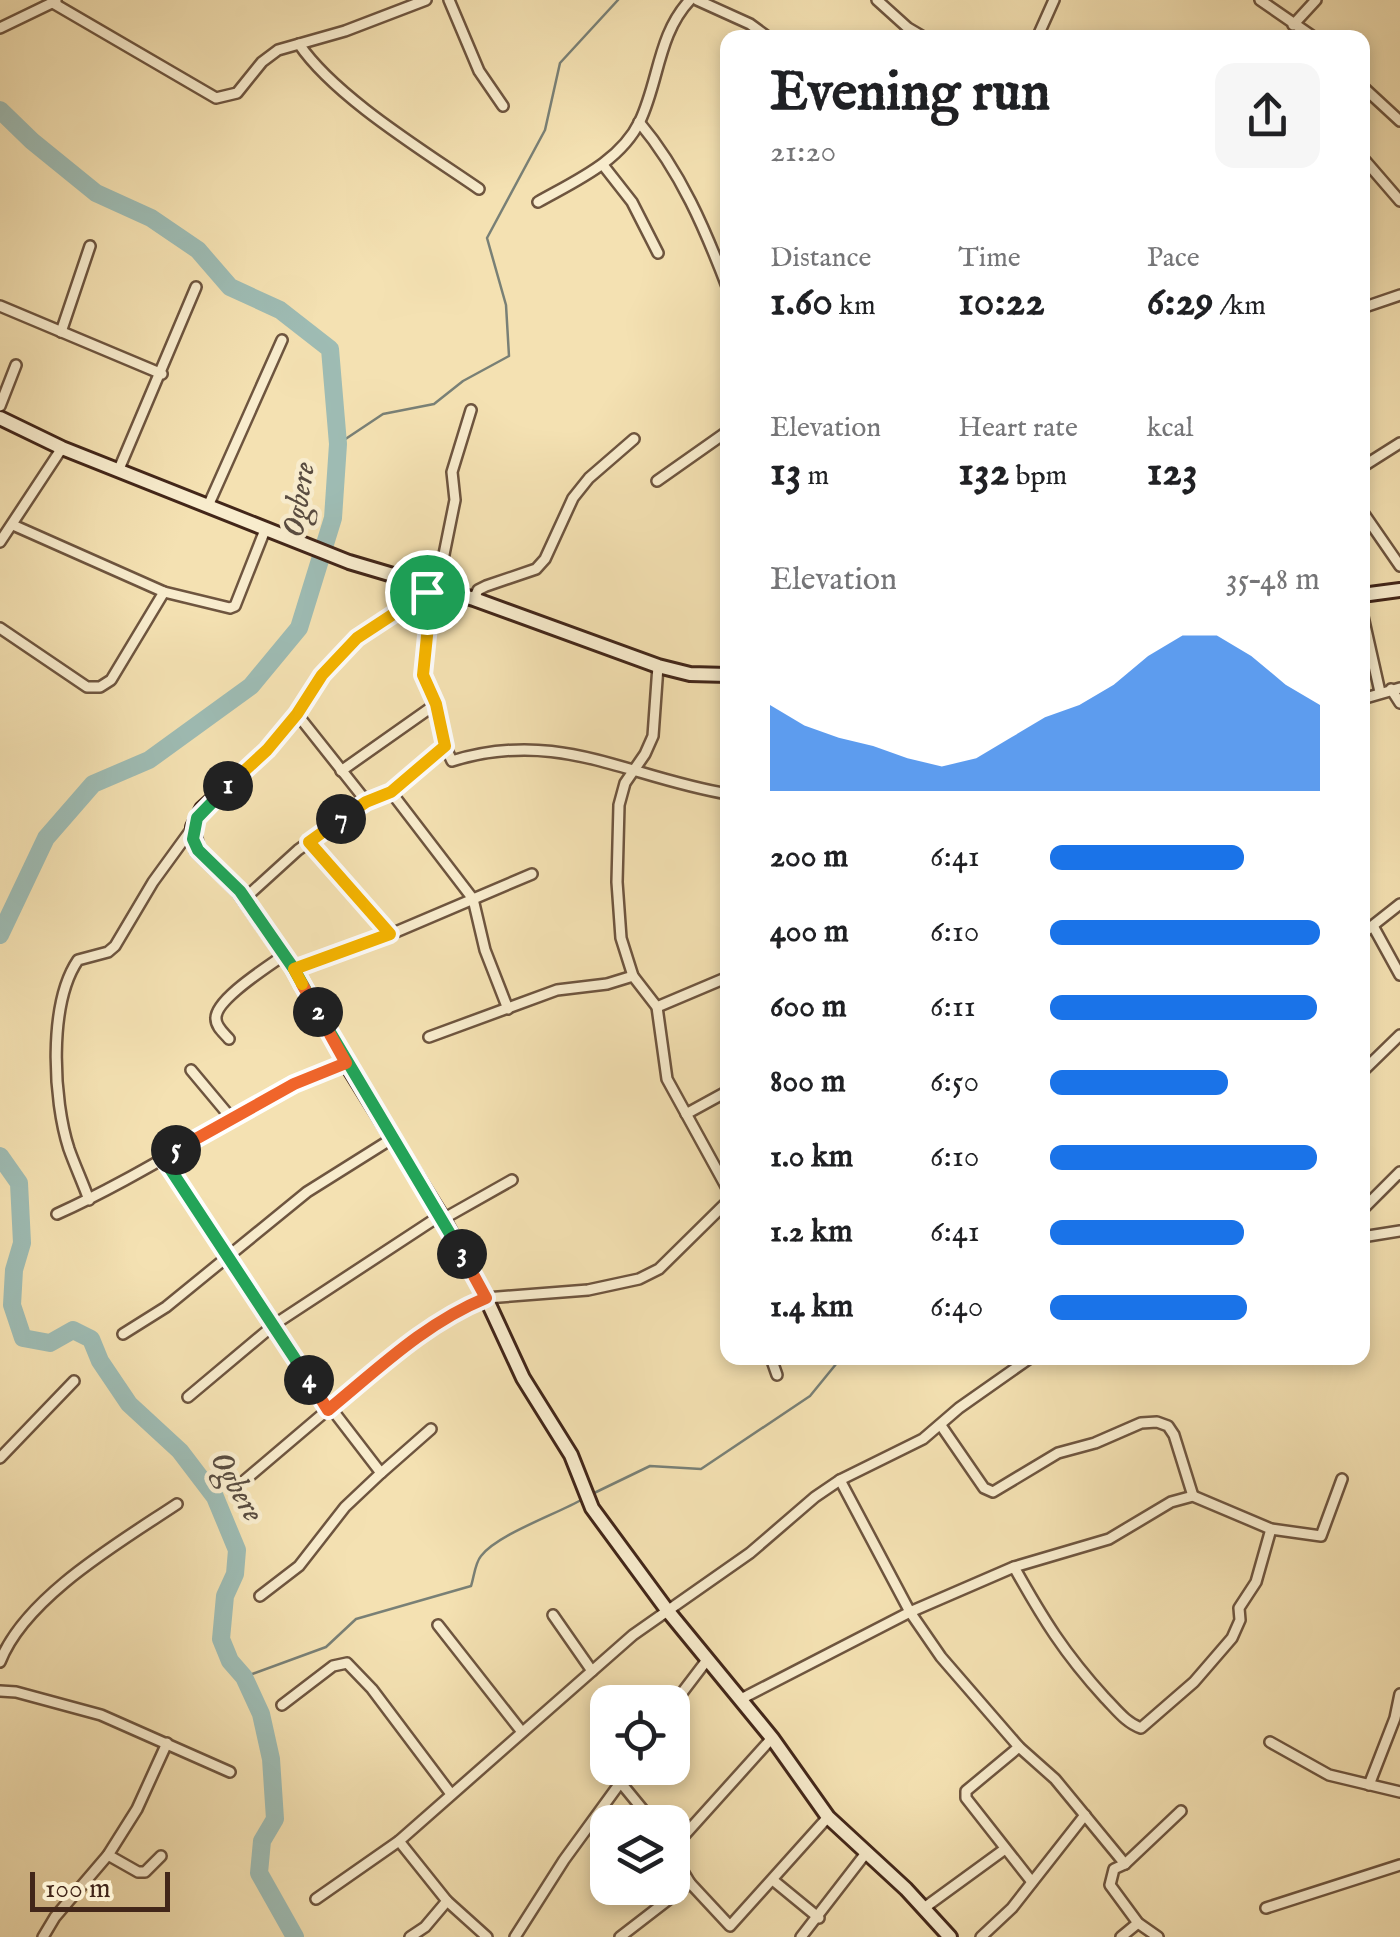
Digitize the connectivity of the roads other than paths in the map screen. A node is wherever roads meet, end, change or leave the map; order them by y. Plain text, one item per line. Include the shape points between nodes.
1 (389, 0) edge
2 (426, 0) edge
3 (449, 0) edge
4 (694, 0) edge
5 (876, 0) edge
6 (1054, 0) edge
7 (1260, 0) edge
8 (1316, 0) edge
9 (55, 2) edge
10 (394, 12) junction
11 (1293, 24) junction
12 (0, 28) edge
13 (758, 30) edge
14 (911, 30) edge
15 (1040, 30) edge
16 (1302, 30) edge
17 (300, 44) junction
18 (1370, 93) edge
19 (502, 106) dead end
20 (1400, 120) edge
21 (639, 122) junction
22 (603, 166) junction
23 (1370, 166) edge
24 (479, 189) dead end
25 (1400, 201) edge
26 (538, 202) dead end
27 (90, 246) dead end
28 (658, 253) dead end
29 (720, 270) edge
30 (196, 287) dead end
31 (1400, 295) edge
32 (1370, 305) edge
33 (0, 306) edge
34 (61, 332) junction
35 (282, 340) dead end
36 (16, 365) dead end
37 (162, 374) junction
38 (0, 406) edge
39 (470, 410) dead end
40 (0, 418) edge
41 (720, 437) edge
42 (634, 439) dead end
43 (1400, 443) edge
44 (62, 448) junction
45 (1370, 462) edge
46 (120, 469) junction
47 (657, 481) dead end
48 (208, 506) junction
49 (1370, 523) edge
50 (13, 525) junction
51 (265, 530) junction
52 (0, 542) edge
53 (1400, 566) edge
54 (430, 589) junction
55 (1400, 590) edge
56 (164, 592) junction
57 (1370, 594) edge
58 (474, 599) junction
59 (0, 628) edge
60 (1370, 634) edge
61 (658, 666) junction
62 (720, 675) edge
63 (1390, 690) edge
64 (436, 704) junction
65 (1400, 704) edge
66 (297, 714) junction
67 (445, 746) junction
68 (635, 770) junction
69 (341, 771) junction
70 (391, 792) junction
71 (720, 793) edge
72 (366, 802) junction
73 (193, 827) junction
74 (309, 842) junction
75 (532, 874) dead end
76 (473, 899) junction
77 (243, 900) junction
78 (1400, 904) edge
79 (1374, 926) junction
80 (1370, 929) edge
81 (390, 934) junction
82 (284, 955) junction
83 (294, 969) junction
84 (1400, 975) edge
85 (633, 976) junction
86 (720, 980) edge
87 (658, 1007) junction
88 (508, 1010) junction
89 (1400, 1035) edge
90 (429, 1036) dead end
91 (228, 1039) dead end
92 (346, 1063) junction
93 (1370, 1064) edge
94 (191, 1070) dead end
95 (720, 1095) edge
96 (686, 1114) junction
97 (232, 1118) junction
98 (393, 1138) junction
99 (163, 1158) junction
100 (1400, 1172) edge
101 (720, 1176) edge
102 (512, 1180) dead end
103 (89, 1200) junction
104 (1370, 1202) edge
105 (720, 1209) edge
106 (57, 1214) dead end
107 (442, 1217) junction
108 (1400, 1231) edge
109 (1370, 1237) edge
110 (227, 1259) junction
111 (486, 1298) junction
112 (275, 1324) junction
113 (124, 1334) dead end
114 (773, 1365) edge
115 (1020, 1365) edge
116 (776, 1375) dead end
117 (74, 1381) dead end
118 (188, 1397) dead end
119 (330, 1409) junction
120 (942, 1427) junction
121 (430, 1430) dead end
122 (0, 1458) edge
123 (382, 1473) junction
124 (245, 1480) dead end
125 (840, 1480) junction
126 (1342, 1480) dead end
127 (1193, 1496) junction
128 (177, 1504) dead end
129 (1271, 1528) junction
130 (1014, 1567) junction
131 (260, 1596) dead end
132 (667, 1610) junction
133 (910, 1612) junction
134 (553, 1615) dead end
135 (438, 1625) dead end
136 (707, 1660) junction
137 (0, 1662) edge
138 (592, 1671) junction
139 (688, 1685) edge
140 (0, 1691) edge
141 (1400, 1694) edge
142 (742, 1698) junction
143 (282, 1705) dead end
144 (1397, 1719) edge
145 (522, 1732) junction
146 (772, 1738) junction
147 (1270, 1742) dead end
148 (166, 1743) junction
149 (1019, 1748) junction
150 (230, 1772) dead end
151 (620, 1785) edge
152 (623, 1785) edge
153 (1369, 1785) junction
154 (1400, 1792) edge
155 (451, 1794) junction
156 (639, 1805) edge
157 (1181, 1811) dead end
158 (1085, 1815) junction
159 (828, 1817) junction
160 (690, 1831) edge
161 (398, 1840) junction
162 (1006, 1849) junction
163 (866, 1854) junction
164 (108, 1855) junction
165 (161, 1856) dead end
166 (1125, 1864) junction
167 (1400, 1865) edge
168 (774, 1881) junction
169 (1032, 1882) junction
170 (690, 1883) edge
171 (316, 1899) dead end
172 (447, 1901) junction
173 (661, 1905) edge
174 (924, 1908) junction
175 (1266, 1908) dead end
176 (818, 1918) junction
177 (1138, 1923) junction
178 (943, 1934) edge
179 (43, 1937) edge
180 (410, 1937) edge
181 (487, 1937) edge
182 (515, 1937) edge
183 (620, 1937) edge
184 (802, 1937) edge
185 (980, 1937) edge
186 (1121, 1937) edge
187 (1158, 1937) edge

1 - 10 street
2 - 10 street
3 - 19 street
4 - 13 street
4 - 21 street via 668,32
5 - 14 street
6 - 15 street
7 - 11 street
8 - 11 street
9 - 12 street
9 - 17 street via 216,98 237,93 269,56
10 - 17 street
11 - 16 street
17 - 24 street via 319,71
18 - 20 street
21 - 22 street
21 - 29 street via 689,196
22 - 26 street
22 - 28 street via 632,202
23 - 25 street
27 - 34 street
30 - 37 street
31 - 32 street
33 - 34 street
34 - 37 street
35 - 48 street
36 - 38 street
37 - 46 street
39 - 54 street
40 - 44 street
41 - 47 street
42 - 58 street via 572,498 536,568 478,590
43 - 45 street
44 - 46 street
44 - 50 street
46 - 48 street
48 - 51 street
49 - 53 street
50 - 52 street
50 - 56 street
51 - 54 street
51 - 56 street via 232,608
54 - 58 street
54 - 64 street via 423,675
54 - 66 street via 357,638
55 - 57 street
56 - 59 street via 111,680 100,686 87,686
58 - 61 street
60 - 63 street
61 - 62 street
61 - 68 street via 653,736
63 - 65 street
64 - 67 street
64 - 69 street
66 - 69 street
66 - 73 street via 202,809
67 - 68 street via 452,761 485,750 544,748
67 - 70 street
68 - 71 street
68 - 85 street via 619,805 616,882 621,938
69 - 72 street
70 - 72 street
70 - 76 street
72 - 74 street
73 - 77 street via 198,850
73 - 103 street via 115,946 78,960 64,994 58,1080 68,1148
74 - 77 street
74 - 81 street
75 - 76 street
76 - 81 street
76 - 88 street
77 - 82 street
78 - 79 street
79 - 80 street
79 - 84 street
81 - 83 street
82 - 83 street
82 - 91 street via 218,1009 218,1026
83 - 92 street
85 - 87 street
85 - 88 street via 557,990
86 - 87 street
87 - 96 street via 663,1064
88 - 90 street
89 - 93 street
92 - 97 street
92 - 98 street
94 - 97 street
95 - 96 street
96 - 101 street
97 - 99 street
98 - 107 street
98 - 110 street via 296,1200
99 - 103 street
99 - 110 street
100 - 104 street
102 - 107 street
103 - 106 street
105 - 111 street via 659,1269 638,1279
107 - 111 street
107 - 112 street
108 - 109 street
110 - 112 street
110 - 113 street
111 - 119 street via 398,1350
111 - 132 street via 592,1508
112 - 118 street
112 - 119 street
114 - 116 street
115 - 120 street
117 - 122 street
119 - 123 street
119 - 124 street
120 - 125 street
120 - 127 street via 992,1492 1058,1453 1156,1422 1174,1435
121 - 123 street
123 - 131 street via 345,1507 300,1566
125 - 132 street
125 - 133 street
126 - 129 street via 1320,1536
127 - 129 street
127 - 130 street via 1109,1539
128 - 137 street via 42,1602
129 - 130 street via 1232,1638 1141,1728 1066,1654
130 - 133 street
132 - 136 street
132 - 138 street
133 - 142 street
133 - 149 street
134 - 138 street
135 - 145 street
136 - 139 street
136 - 142 street
138 - 145 street
140 - 148 street via 101,1715
141 - 144 street
142 - 146 street
143 - 155 street via 333,1666 347,1663
144 - 153 street
145 - 155 street
146 - 159 street
146 - 160 street
147 - 153 street via 1329,1775
148 - 150 street
148 - 164 street
149 - 158 street
149 - 162 street via 966,1792
151 - 182 street
152 - 156 street
153 - 154 street
155 - 161 street
157 - 166 street
158 - 166 street
158 - 169 street
159 - 163 street
159 - 168 street
161 - 171 street
161 - 172 street
162 - 169 street
162 - 174 street
163 - 174 street
163 - 176 street
164 - 165 street via 138,1872
164 - 179 street
166 - 177 street via 1114,1869 1110,1885
167 - 175 street
168 - 170 street via 730,1926
168 - 176 street
169 - 185 street
172 - 180 street
172 - 181 street
173 - 183 street
174 - 178 street
176 - 184 street
177 - 186 street
177 - 187 street

